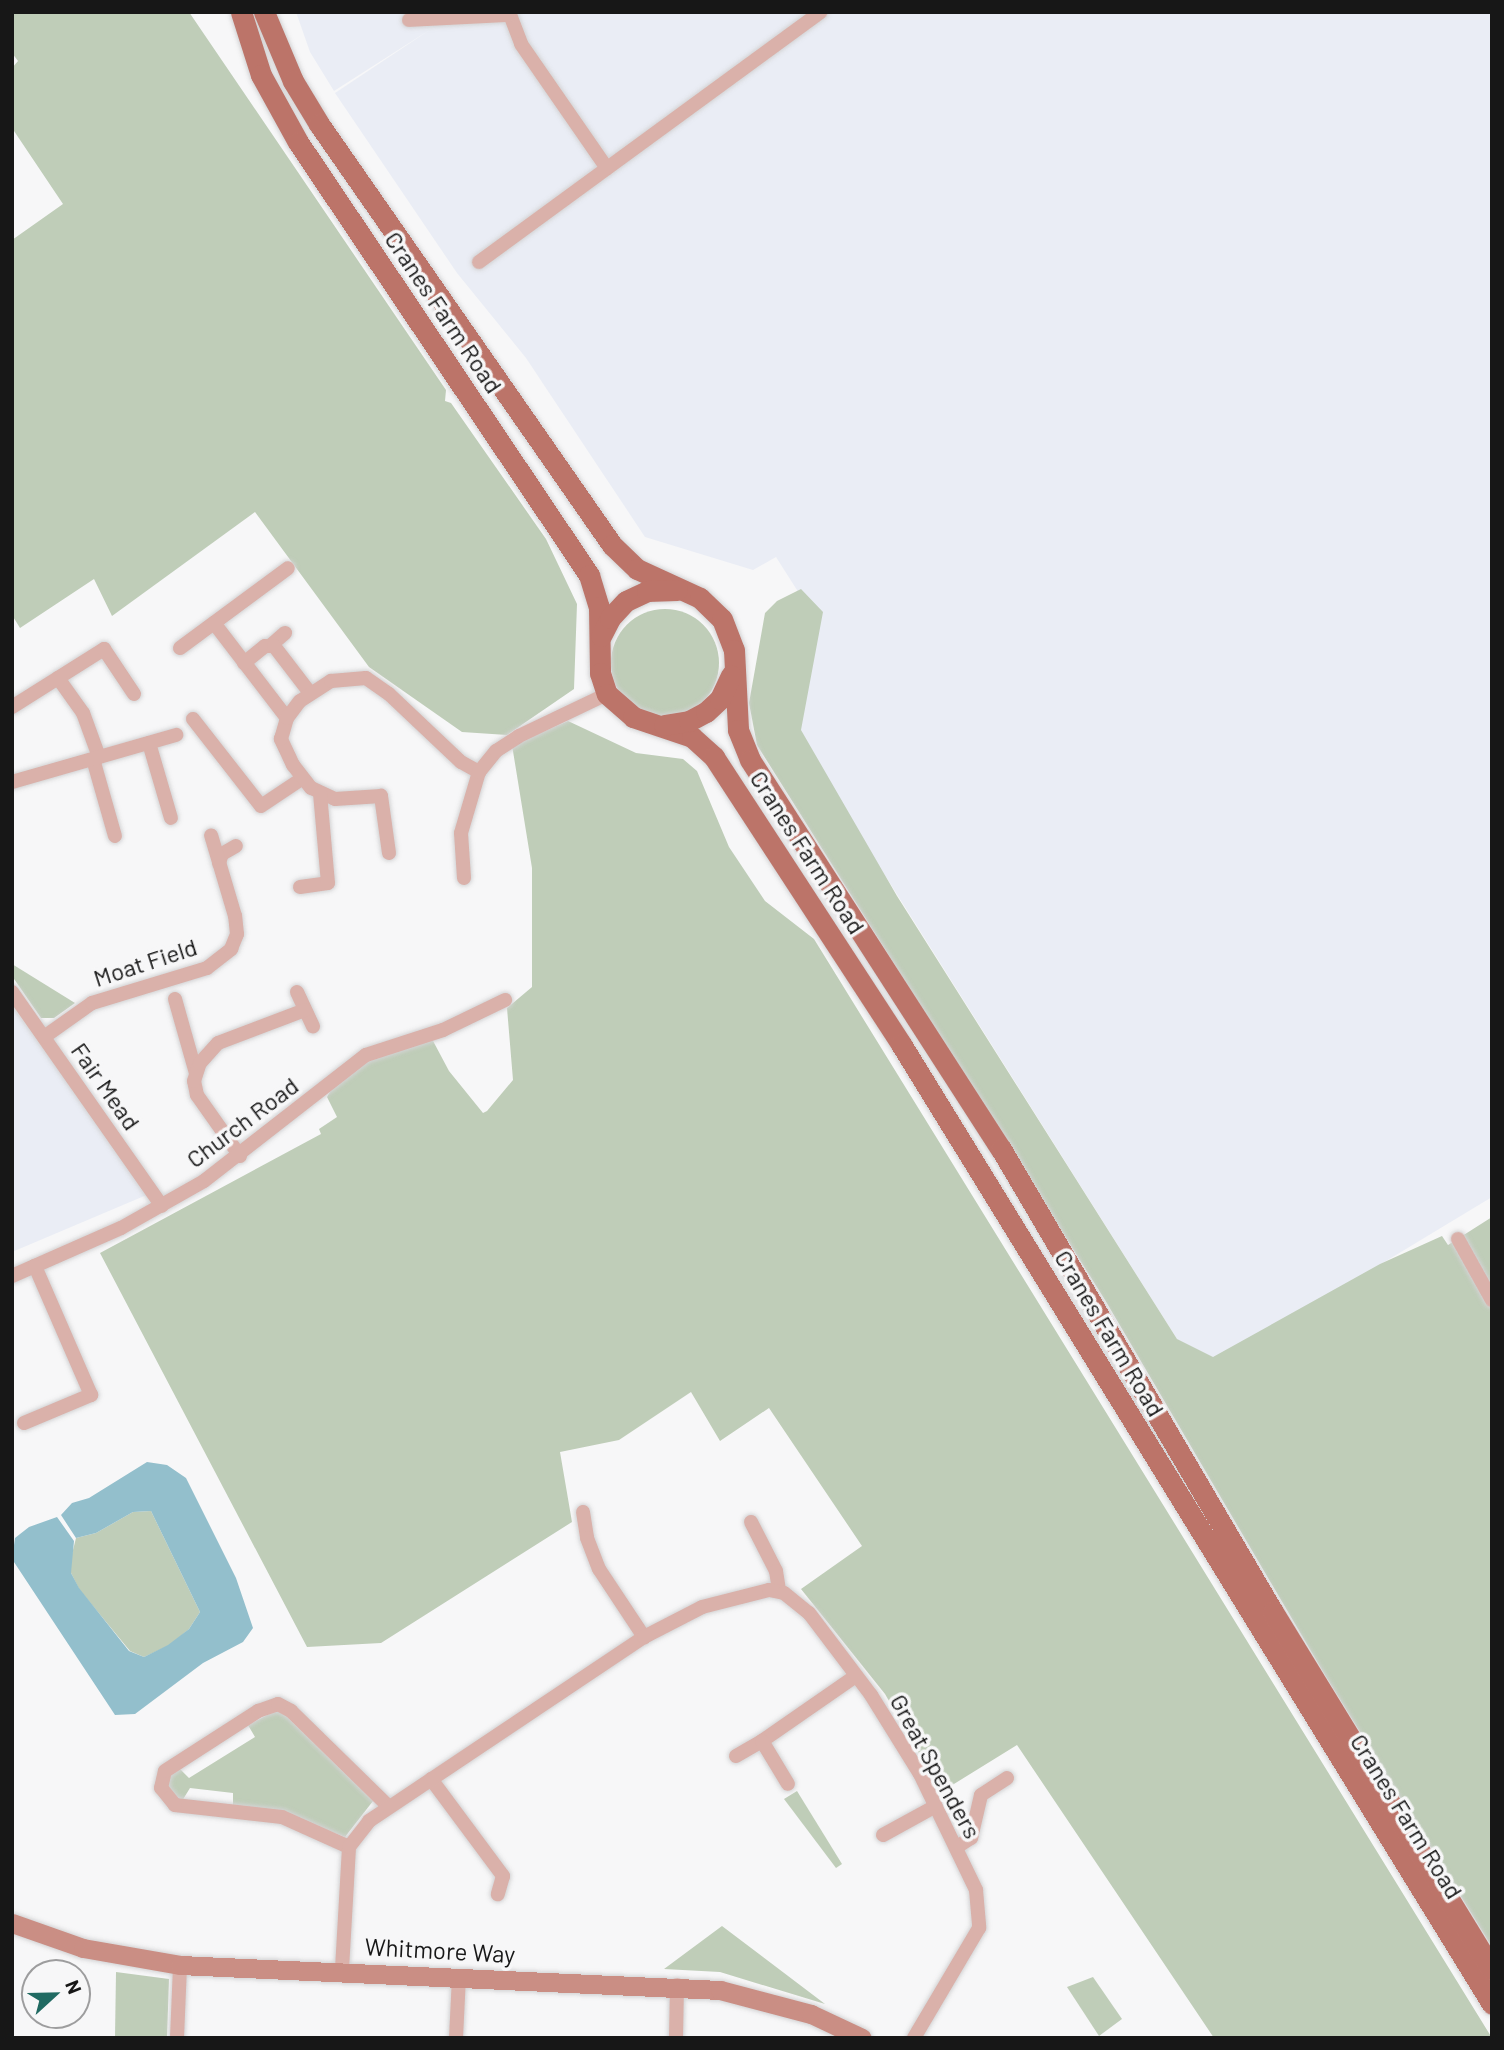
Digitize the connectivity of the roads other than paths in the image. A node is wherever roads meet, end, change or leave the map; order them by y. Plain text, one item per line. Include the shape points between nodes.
1 (241, 12) edge
2 (264, 12) edge
3 (820, 12) edge
4 (509, 14) edge
5 (409, 20) dead end
6 (607, 168) junction
7 (479, 262) dead end
8 (288, 568) dead end
9 (686, 592) junction
10 (214, 624) junction
11 (285, 633) dead end
12 (600, 639) junction
13 (270, 646) junction
14 (180, 648) dead end
15 (244, 663) junction
16 (733, 666) junction
17 (58, 678) junction
18 (310, 693) junction
19 (134, 694) dead end
20 (607, 694) junction
21 (12, 707) edge
22 (287, 718) junction
23 (193, 719) dead end
24 (651, 724) junction
25 (176, 734) dead end
26 (149, 743) junction
27 (96, 758) junction
28 (479, 772) junction
29 (303, 778) junction
30 (12, 782) edge
31 (320, 793) junction
32 (171, 818) dead end
33 (211, 835) dead end
34 (115, 836) dead end
35 (236, 846) dead end
36 (389, 853) dead end
37 (219, 863) junction
38 (464, 878) dead end
39 (300, 887) dead end
40 (12, 992) edge
41 (297, 992) dead end
42 (175, 999) dead end
43 (501, 1003) dead end
44 (305, 1010) junction
45 (313, 1027) dead end
46 (44, 1037) junction
47 (196, 1073) junction
48 (240, 1156) junction
49 (162, 1206) junction
50 (1458, 1239) dead end
51 (35, 1266) junction
52 (12, 1276) edge
53 (1492, 1300) edge
54 (24, 1423) dead end
55 (583, 1511) dead end
56 (751, 1522) dead end
57 (779, 1591) junction
58 (645, 1637) junction
59 (856, 1676) junction
60 (762, 1741) junction
61 (736, 1756) dead end
62 (1007, 1778) dead end
63 (432, 1779) junction
64 (788, 1784) dead end
65 (936, 1806) junction
66 (389, 1807) junction
67 (883, 1835) dead end
68 (349, 1847) junction
69 (957, 1847) junction
70 (498, 1894) dead end
71 (12, 1923) edge
72 (180, 1965) junction
73 (342, 1969) junction
74 (1492, 1970) edge
75 (459, 1976) junction
76 (677, 1985) junction
77 (1492, 2004) edge
78 (177, 2038) edge
79 (456, 2038) edge
80 (676, 2038) edge
81 (862, 2038) edge
82 (914, 2038) edge

1 - 12 main road, Cranes Farm Road via 261,75 298,142 583,563 597,597
2 - 9 main road, Cranes Farm Road via 293,80 319,124 605,536 637,569
3 - 6 street
4 - 5 street
4 - 6 street via 521,44
6 - 7 street
8 - 10 street
9 - 12 main road via 647,591 626,601 610,618
9 - 16 main road, Cranes Farm Road via 722,618 732,642
10 - 14 street
10 - 15 street
11 - 13 street
12 - 20 main road, Cranes Farm Road via 600,673
13 - 15 street
13 - 18 street
15 - 22 street
16 - 24 main road via 720,699 706,712 689,721
16 - 74 main road, Cranes Farm Road via 736,717 750,760 1007,1159 1287,1635
17 - 19 street via 104,649
17 - 21 street
17 - 27 street via 83,713
18 - 22 street
18 - 28 street via 331,681 366,678
20 - 24 main road, Cranes Farm Road via 617,706
20 - 28 street via 519,736 496,751
22 - 29 street via 281,739
23 - 29 street via 261,806
24 - 77 main road, Cranes Farm Road via 683,733 707,748 774,846 953,1127
25 - 26 street
26 - 27 street
26 - 32 street
27 - 30 street
27 - 34 street
28 - 38 street via 461,833
29 - 31 street
31 - 36 street via 335,799 383,799
31 - 39 street via 328,883
33 - 37 street, Moat Field
35 - 37 street via 222,854
37 - 46 street, Moat Field via 237,934 220,961 92,1003
40 - 46 street, Fair Mead
41 - 44 street
42 - 47 street
43 - 48 street, Church Road via 443,1030 366,1055
44 - 45 street
44 - 47 street via 218,1043
46 - 49 street, Fair Mead
47 - 48 street via 203,1107
48 - 49 street, Church Road
49 - 51 street, Church Road
50 - 53 street
51 - 52 street, Church Road
51 - 54 street via 91,1395
55 - 58 street via 599,1569
56 - 57 street via 776,1571
57 - 58 street via 727,1597
57 - 59 street, Great Spenders via 809,1613
58 - 63 street
59 - 60 street
59 - 65 street, Great Spenders via 894,1729
60 - 61 street
60 - 64 street
62 - 69 street via 981,1795 971,1838
63 - 66 street
63 - 70 street via 503,1876
65 - 67 street
65 - 69 street, Great Spenders
66 - 68 street via 369,1821
66 - 68 street via 291,1711 278,1704 258,1711 165,1771 161,1788 175,1805 282,1817
68 - 73 street
69 - 82 street, Great Spenders via 976,1890 979,1928
71 - 72 street, Whitmore Way via 83,1948
72 - 73 street, Whitmore Way
72 - 78 street
73 - 75 street, Whitmore Way
75 - 76 street, Whitmore Way
75 - 79 street
76 - 80 street
76 - 81 street, Whitmore Way via 751,1996 811,2014

